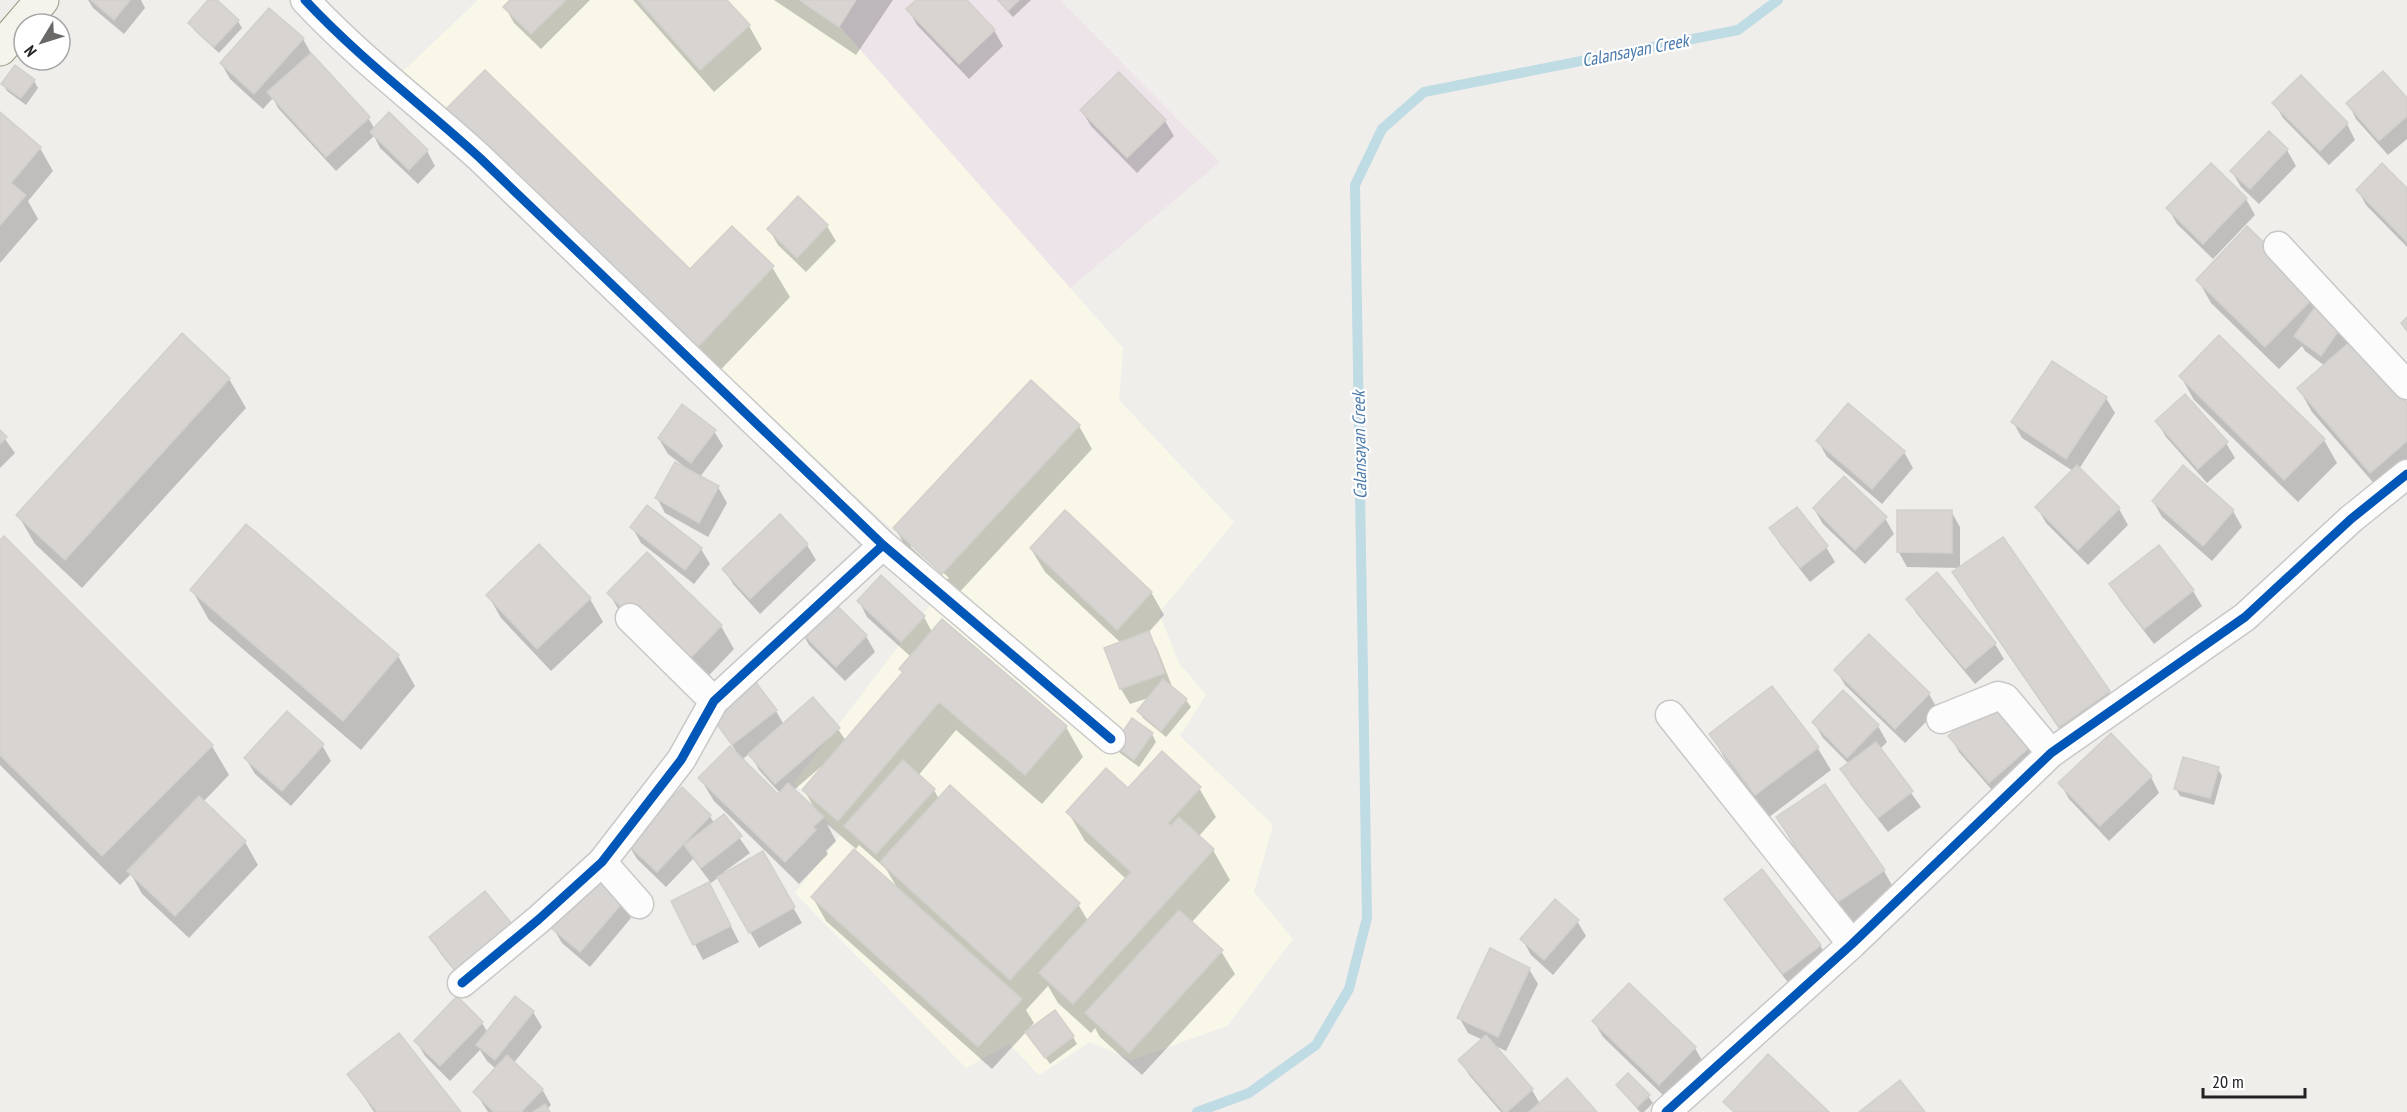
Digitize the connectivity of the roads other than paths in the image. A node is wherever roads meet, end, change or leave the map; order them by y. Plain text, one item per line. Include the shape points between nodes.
1 (42, 0) edge
2 (305, 0) edge
3 (0, 49) edge
4 (2278, 246) dead end
5 (2407, 385) edge
6 (2407, 474) edge
7 (884, 545) junction
8 (630, 618) dead end
9 (714, 701) junction
10 (1670, 715) dead end
11 (1941, 719) dead end
12 (1111, 739) dead end
13 (2051, 753) junction
14 (602, 862) junction
15 (639, 904) dead end
16 (1852, 944) junction
17 (462, 983) dead end
18 (1666, 1112) edge

1 - 3 street
2 - 7 street via 339,37 480,158
4 - 5 street
6 - 13 street via 2351,519 2245,617
7 - 9 street
7 - 12 street
8 - 9 street
9 - 14 street via 681,760
10 - 16 street
11 - 13 street via 1998,696 2005,698
13 - 16 street
14 - 15 street
14 - 17 street
16 - 18 street

